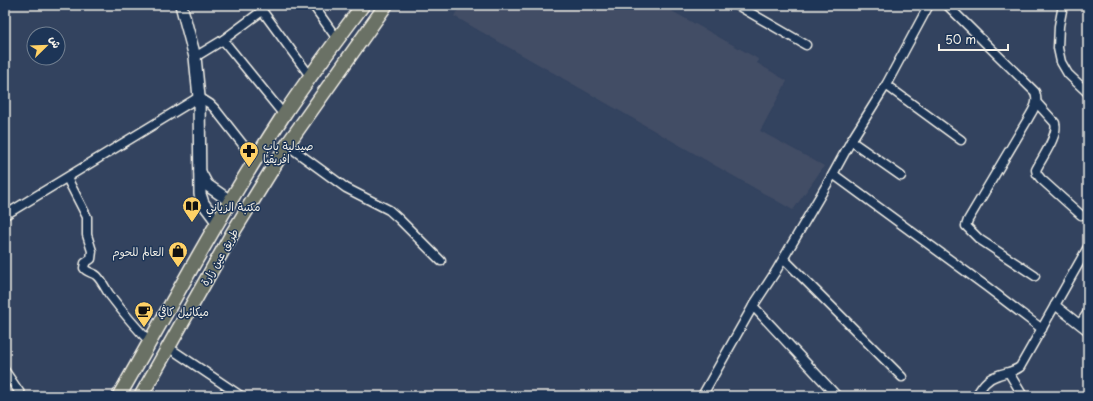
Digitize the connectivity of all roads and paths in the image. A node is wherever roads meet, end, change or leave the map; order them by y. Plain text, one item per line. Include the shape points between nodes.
1 (313, 5) edge
2 (363, 5) edge
3 (386, 5) edge
4 (737, 5) edge
5 (929, 5) edge
6 (947, 5) edge
7 (1063, 5) edge
8 (185, 7) edge
9 (260, 8) edge
10 (337, 39) junction
11 (223, 40) junction
12 (806, 45) dead end
13 (194, 57) junction
14 (310, 76) junction
15 (886, 85) junction
16 (1088, 93) edge
17 (200, 97) junction
18 (1037, 103) junction
19 (284, 115) junction
20 (961, 140) dead end
21 (852, 141) junction
22 (287, 145) junction
23 (255, 160) junction
24 (199, 169) junction
25 (833, 174) junction
26 (901, 176) dead end
27 (67, 178) junction
28 (230, 202) junction
29 (5, 215) edge
30 (1081, 215) dead end
31 (218, 223) junction
32 (1088, 247) edge
33 (784, 259) junction
34 (441, 261) dead end
35 (1035, 276) dead end
36 (1055, 305) junction
37 (753, 306) junction
38 (1088, 312) edge
39 (1080, 324) junction
40 (1042, 329) junction
41 (1088, 331) edge
42 (150, 342) junction
43 (168, 347) junction
44 (5, 371) edge
45 (1010, 373) junction
46 (902, 377) dead end
47 (143, 395) edge
48 (22, 396) edge
49 (119, 396) edge
50 (241, 396) edge
51 (702, 396) edge
52 (837, 396) edge
53 (976, 396) edge
54 (1023, 396) edge

1 - 10 street
2 - 10 main road, طريق عين زارة
3 - 22 main road, طريق عين زارة
4 - 12 street
5 - 15 street
6 - 18 street via 1035,92
7 - 16 street via 1058,48 1061,62 1068,74
8 - 13 street
9 - 11 street
9 - 14 street
10 - 14 main road, طريق عين زارة
11 - 13 street
11 - 19 street
13 - 17 street
14 - 19 main road, طريق عين زارة
15 - 20 street
15 - 21 street
17 - 23 street via 215,109
17 - 24 street
17 - 27 street
18 - 30 street via 1056,127 1048,149 1036,170 1037,174
18 - 35 street via 966,226 978,239
19 - 23 main road, طريق عين زارة
21 - 25 street
21 - 26 street
22 - 34 street via 346,188 389,210
22 - 43 main road, طريق عين زارة via 232,234
23 - 28 main road, طريق عين زارة
24 - 28 street via 207,185
24 - 31 street via 203,203
25 - 33 street
25 - 40 street
27 - 29 street
27 - 42 street via 86,217 92,254 84,268 98,277
28 - 31 main road, طريق عين زارة
31 - 42 main road, طريق عين زارة
32 - 36 street
33 - 37 street
33 - 46 street
36 - 39 street
36 - 40 street
37 - 51 street
37 - 52 street
38 - 39 street
39 - 41 street
40 - 45 street via 1020,367
42 - 49 main road, طريق عين زارة
43 - 47 main road, طريق عين زارة
43 - 50 street
44 - 48 street
45 - 53 street via 989,379
45 - 54 street

